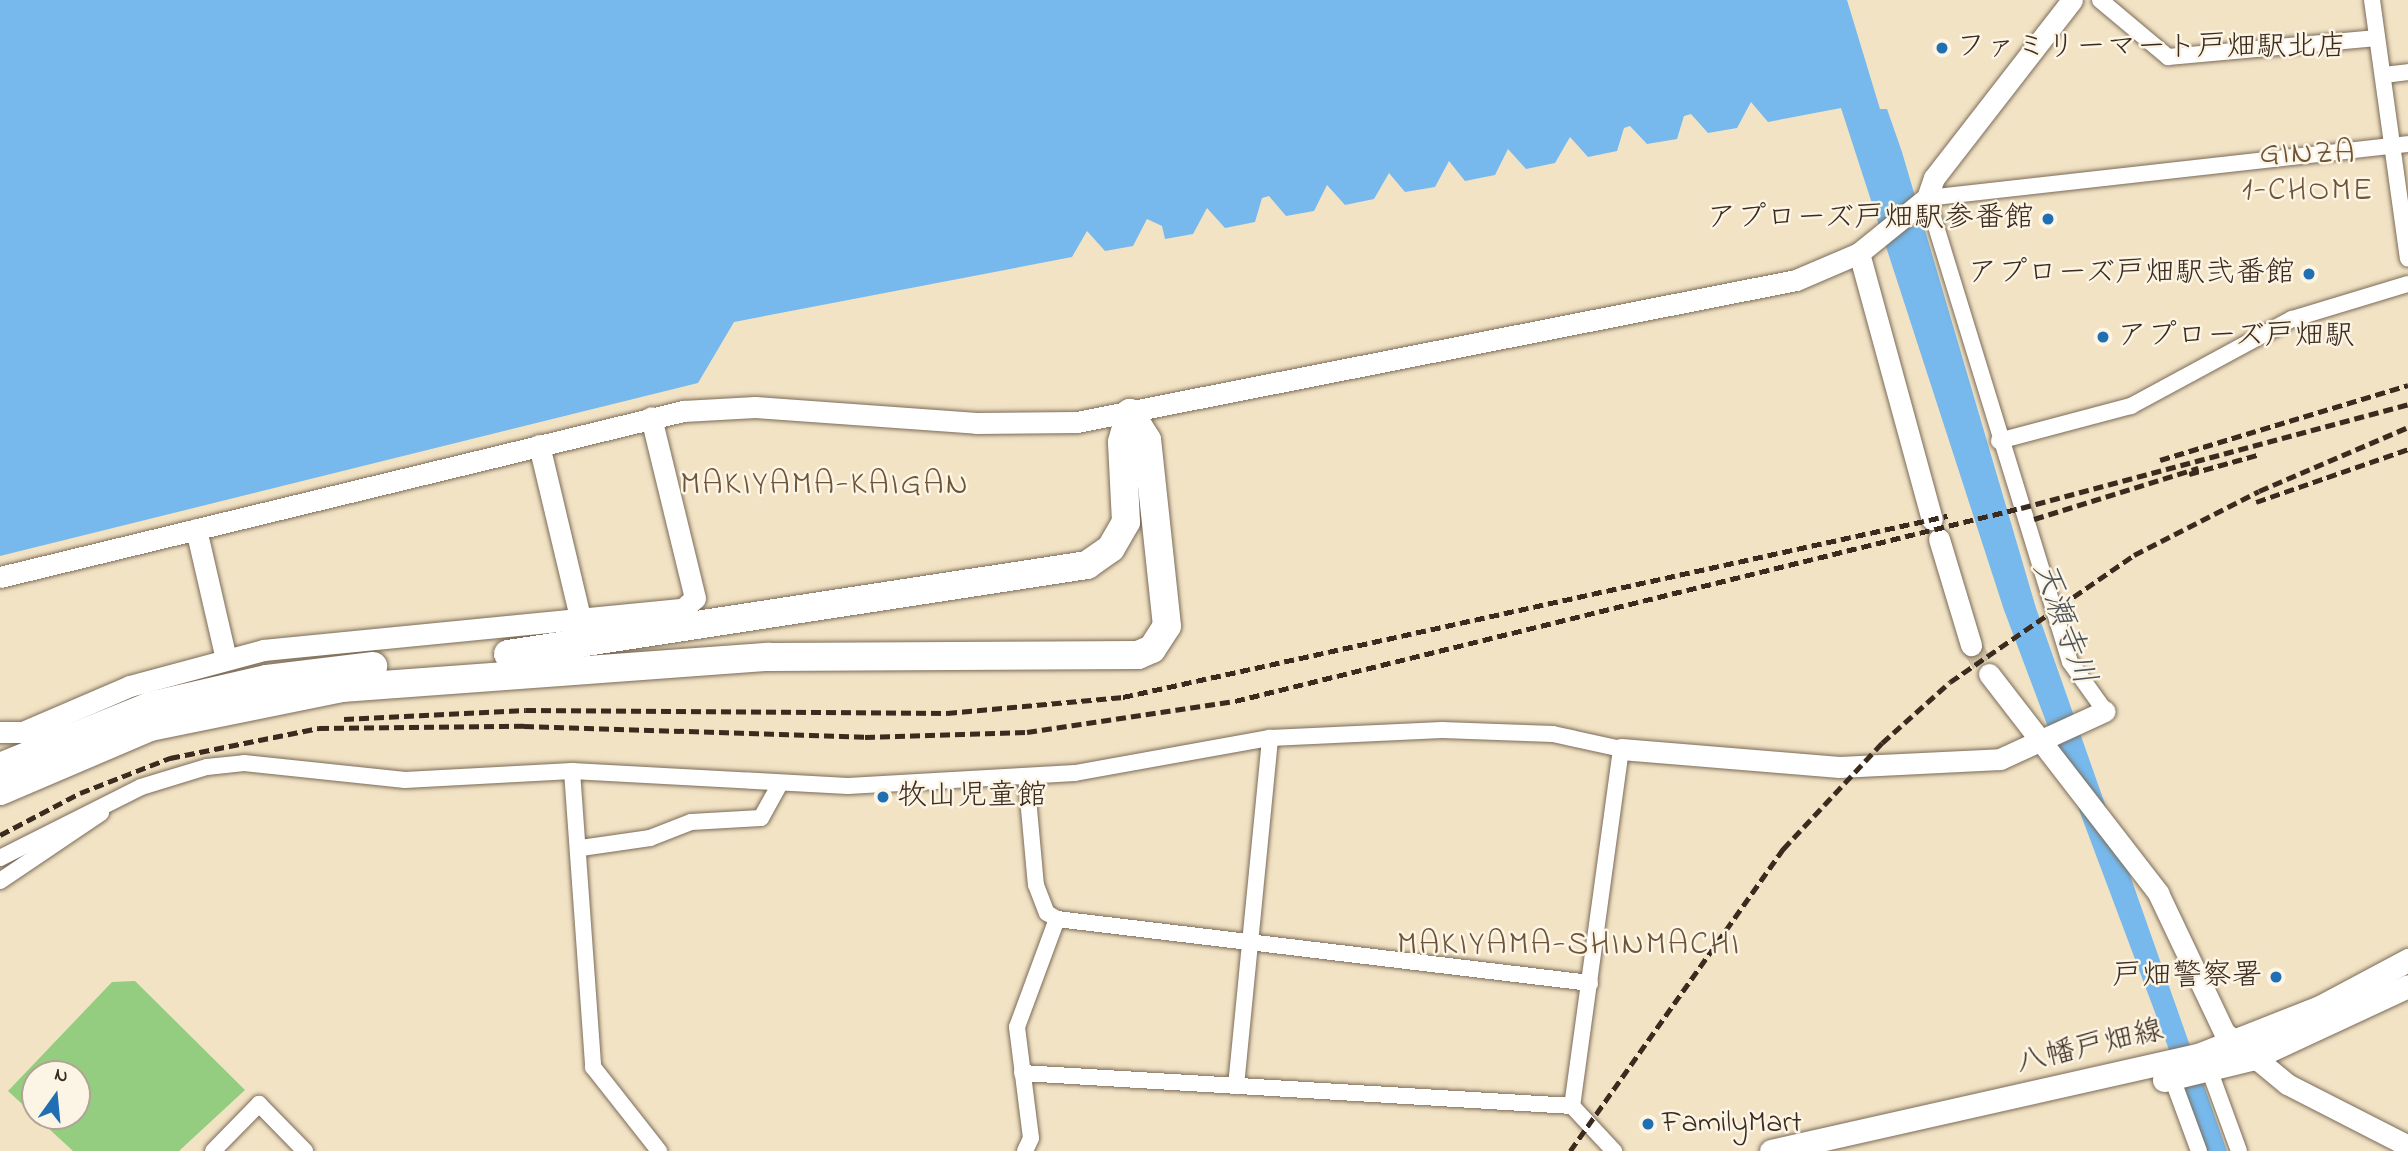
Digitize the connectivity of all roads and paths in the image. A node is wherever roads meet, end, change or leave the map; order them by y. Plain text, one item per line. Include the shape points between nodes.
1 (2072, 0) edge
2 (2100, 0) edge
3 (2372, 0) edge
4 (2376, 38) junction
5 (2408, 72) edge
6 (2384, 75) junction
7 (2401, 144) edge
8 (1927, 198) junction
9 (1859, 253) junction
10 (2408, 259) edge
11 (2408, 284) edge
12 (1130, 413) junction
13 (650, 417) junction
14 (1999, 441) junction
15 (539, 445) junction
16 (1932, 519) dead end
17 (196, 529) junction
18 (1939, 539) dead end
19 (0, 577) edge
20 (580, 617) junction
21 (1971, 645) tunnel mouth
22 (226, 659) junction
23 (1989, 674) tunnel mouth
24 (2105, 711) joint
25 (0, 732) edge
26 (1270, 738) junction
27 (2044, 739) junction
28 (1621, 749) junction
29 (0, 767) edge
30 (572, 771) junction
31 (1026, 776) junction
32 (780, 784) junction
33 (141, 787) junction
34 (0, 791) edge
35 (581, 848) junction
36 (0, 858) edge
37 (0, 881) edge
38 (1057, 919) junction
39 (1250, 943) junction
40 (2408, 960) edge
41 (1590, 983) junction
42 (2408, 986) edge
43 (2243, 1051) junction
44 (2203, 1065) junction
45 (1022, 1073) junction
46 (2173, 1073) junction
47 (1236, 1086) junction
48 (1572, 1106) junction
49 (2405, 1146) edge
50 (213, 1151) edge
51 (305, 1151) edge
52 (659, 1151) edge
53 (1025, 1151) edge
54 (1614, 1151) edge
55 (1771, 1151) edge
56 (1836, 1151) edge
57 (2199, 1151) edge
58 (2239, 1151) edge

1 - 8 street via 1934,178
2 - 4 street via 2168,57
3 - 4 street
4 - 6 street
5 - 6 street
6 - 7 street
7 - 8 street
7 - 10 street
8 - 9 street
8 - 14 street
9 - 12 street via 1770,287
9 - 16 street
11 - 14 street via 2292,319 2131,406
12 - 13 street via 1028,424 755,407
12 - 29 highway via 1122,442 1126,522 1111,548 1087,565 579,648 328,670 212,689 78,731
12 - 34 highway via 1147,440 1161,563 1167,626 1153,649 1124,657 781,657 526,670 342,688 217,709 84,751
13 - 15 street
13 - 20 street via 695,598 684,609
14 - 24 street via 2070,662
15 - 17 street
15 - 20 street
17 - 19 street
17 - 22 street
18 - 21 street
20 - 22 street via 323,640
22 - 25 street via 130,685 23,732
23 - 27 street
24 - 27 street
26 - 28 street via 1521,732
26 - 31 street
26 - 39 street
27 - 28 street via 2000,759 1839,767
27 - 43 street via 2171,915 2215,1019
28 - 41 street
30 - 32 street
30 - 33 street via 405,780 244,764 207,767
30 - 35 street
31 - 32 street
31 - 38 street via 1037,885 1047,914
32 - 35 street via 761,818 691,822 636,842
33 - 36 street
33 - 37 street
35 - 52 street via 593,1067
38 - 39 street
38 - 45 street via 1017,1027
39 - 41 street
39 - 47 street
40 - 43 main road, 八幡戸畑線
41 - 48 street
42 - 43 main road, 八幡戸畑線
43 - 44 main road, 八幡戸畑線
43 - 49 street via 2287,1084
44 - 46 main road, 八幡戸畑線
44 - 58 street
45 - 47 street
45 - 53 street via 1031,1138
46 - 55 main road, 八幡戸畑線
46 - 56 main road, 八幡戸畑線
46 - 57 street
47 - 48 street
48 - 54 street
50 - 51 street via 259,1104

